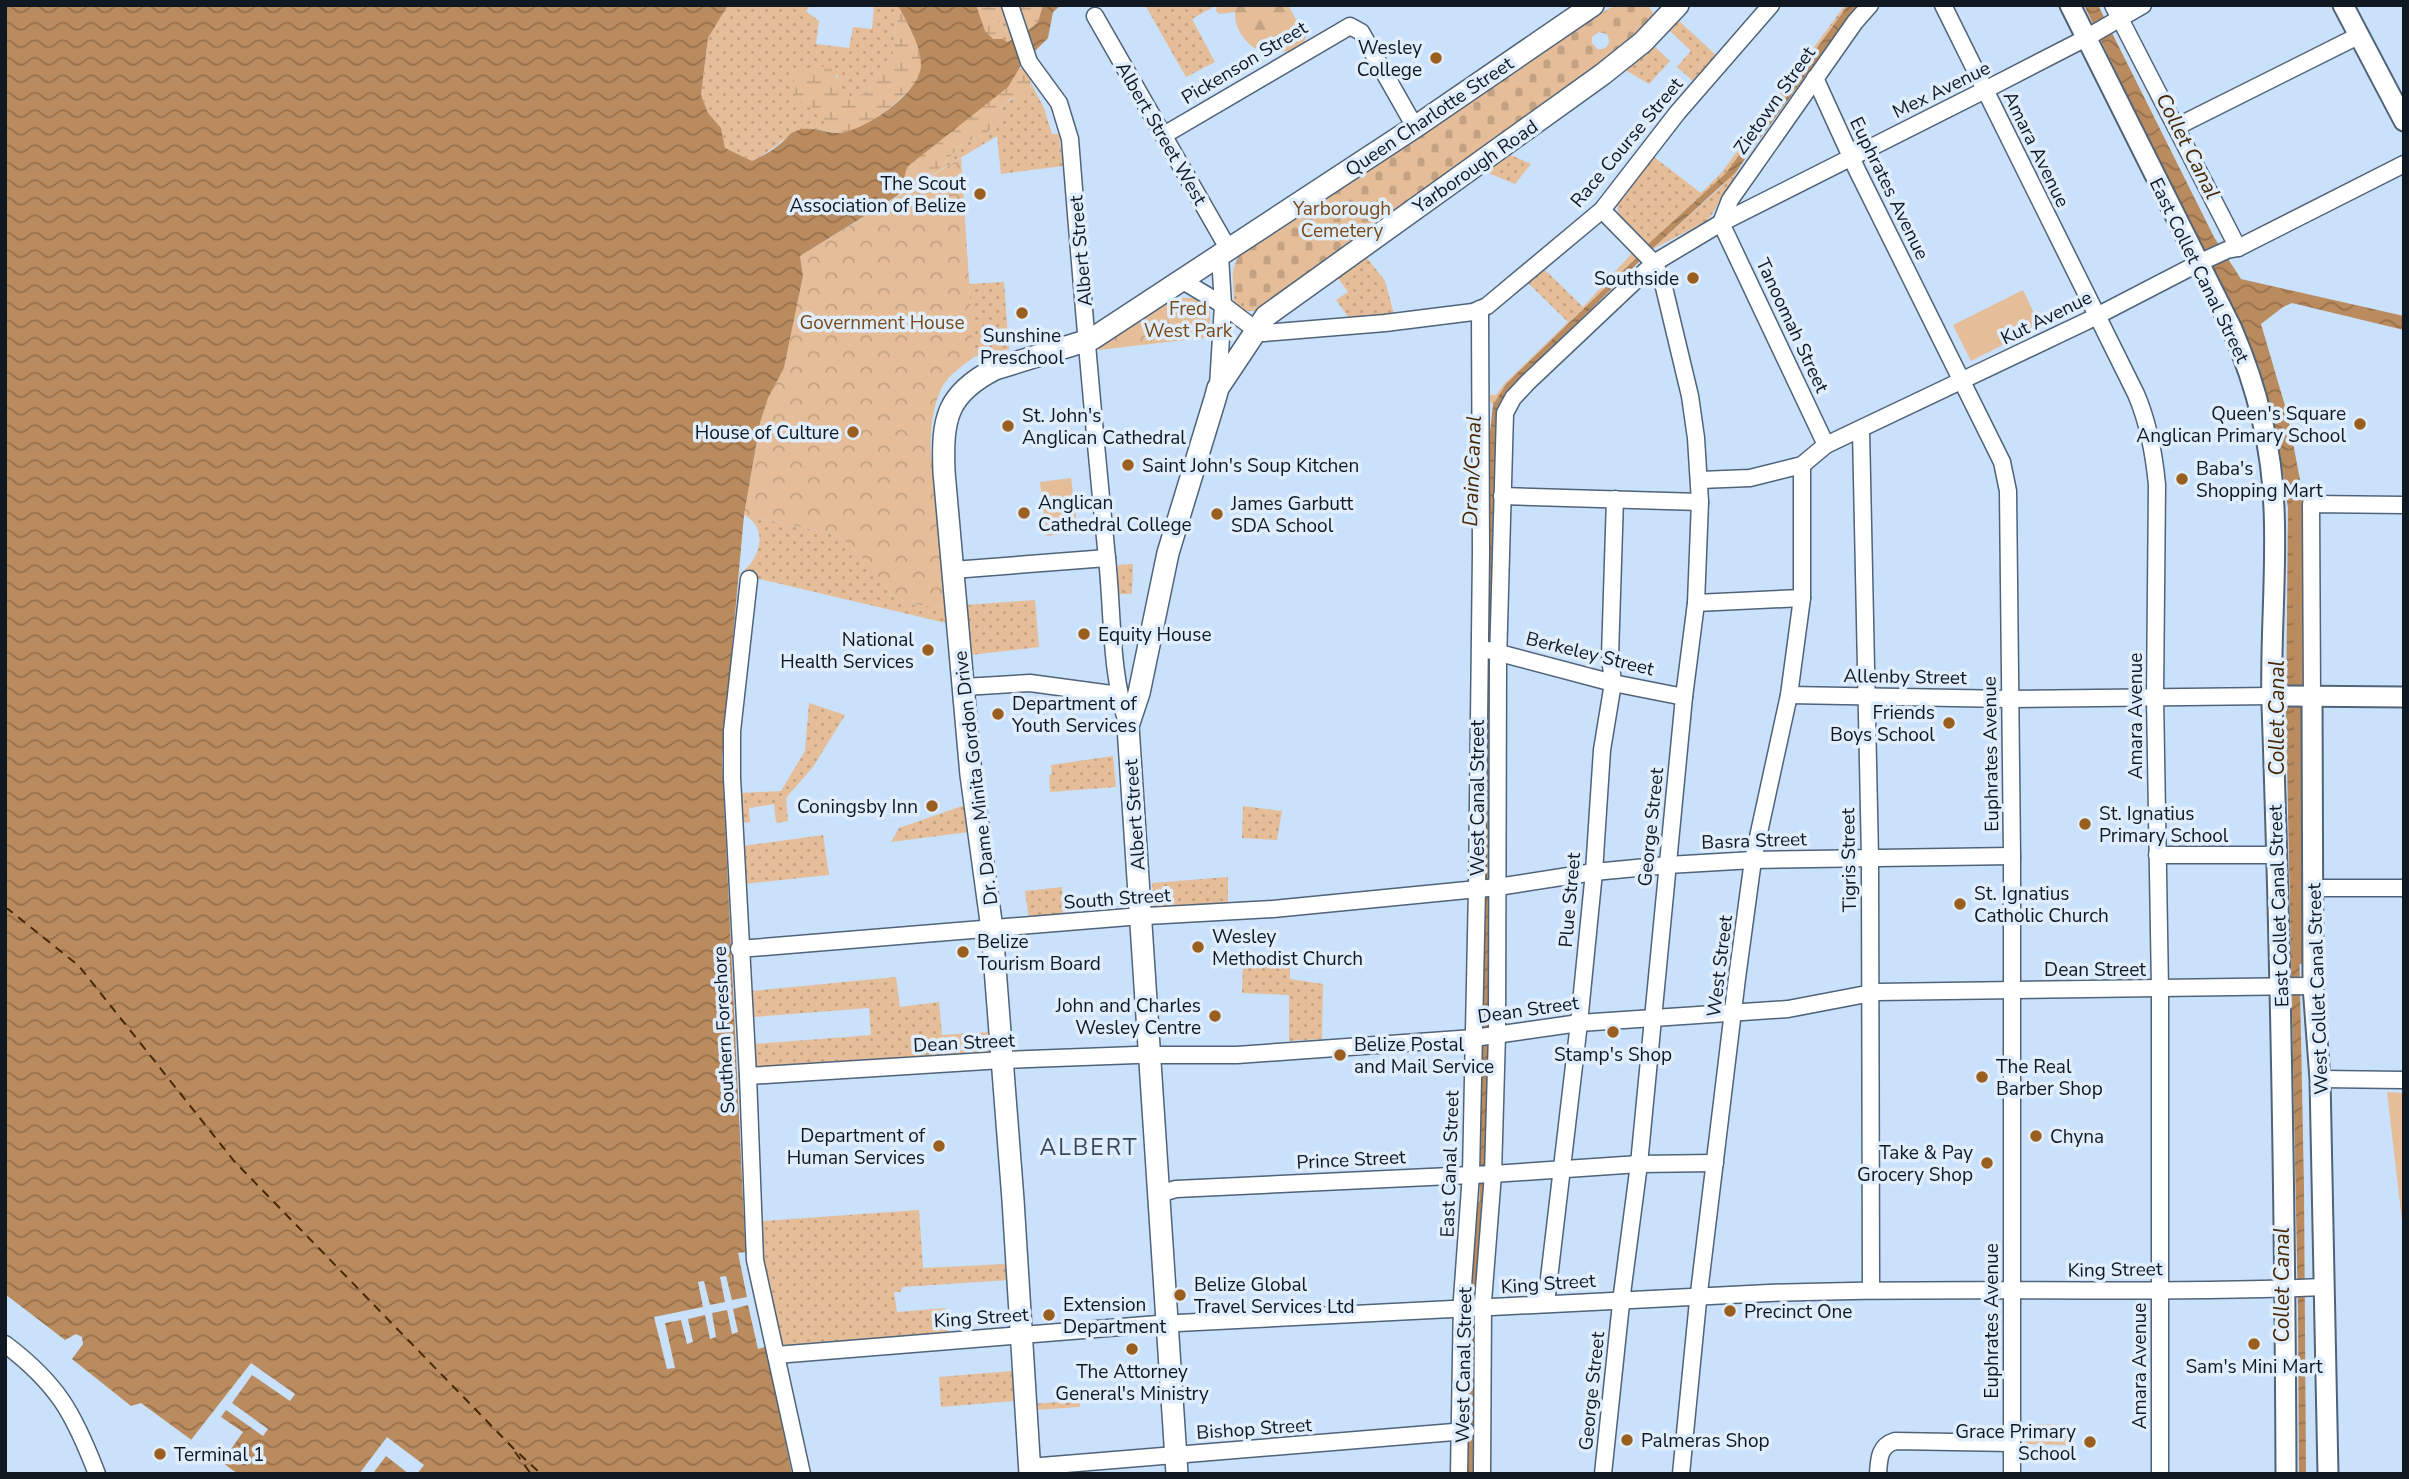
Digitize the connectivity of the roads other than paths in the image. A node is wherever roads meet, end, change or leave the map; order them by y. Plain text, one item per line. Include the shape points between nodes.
1 (1010, 5) edge
2 (1593, 5) edge
3 (1771, 5) edge
4 (1870, 5) edge
5 (1943, 5) edge
6 (2070, 5) edge
7 (2143, 5) edge
8 (2343, 5) edge
9 (1675, 6) edge
10 (1095, 16) dead end
11 (2105, 24) edge
12 (2358, 36) junction
13 (1815, 78) junction
14 (1985, 90) junction
15 (2404, 121) edge
16 (1415, 127) junction
17 (2176, 127) junction
18 (1164, 135) junction
19 (1850, 157) junction
20 (2404, 164) edge
21 (1602, 210) junction
22 (1721, 223) junction
23 (2232, 249) junction
24 (1224, 253) junction
25 (1647, 256) junction
26 (2200, 262) junction
27 (1183, 281) junction
28 (1223, 305) junction
29 (1480, 309) junction
30 (2096, 316) junction
31 (1256, 330) junction
32 (1087, 341) junction
33 (1962, 382) junction
34 (1218, 388) junction
35 (1861, 430) junction
36 (1826, 445) junction
37 (1802, 464) junction
38 (1700, 480) junction
39 (1502, 496) junction
40 (1615, 499) junction
41 (1700, 502) junction
42 (2404, 505) edge
43 (1107, 558) junction
44 (953, 570) junction
45 (749, 579) dead end
46 (1802, 598) junction
47 (1696, 603) junction
48 (1489, 650) junction
49 (1613, 683) junction
50 (964, 687) junction
51 (1119, 695) junction
52 (1789, 695) junction
53 (1865, 696) junction
54 (2275, 696) junction
55 (2309, 696) junction
56 (1684, 697) junction
57 (2155, 697) junction
58 (2404, 697) edge
59 (2010, 699) junction
60 (1128, 726) junction
61 (2157, 855) junction
62 (2277, 855) junction
63 (2012, 856) junction
64 (1870, 858) junction
65 (1753, 860) junction
66 (1668, 865) junction
67 (1594, 872) junction
68 (1487, 888) junction
69 (2314, 888) junction
70 (2404, 888) edge
71 (1141, 916) junction
72 (992, 929) junction
73 (739, 949) junction
74 (2298, 987) junction
75 (2160, 989) junction
76 (2010, 991) junction
77 (1870, 993) junction
78 (1734, 1013) junction
79 (1654, 1017) junction
80 (1579, 1023) junction
81 (1486, 1036) junction
82 (1150, 1055) junction
83 (1002, 1060) junction
84 (748, 1076) junction
85 (2320, 1079) junction
86 (2404, 1080) edge
87 (1715, 1163) junction
88 (1639, 1164) junction
89 (1563, 1169) junction
90 (1482, 1174) junction
91 (1158, 1194) junction
92 (2317, 1288) junction
93 (1871, 1289) junction
94 (2160, 1289) junction
95 (2289, 1289) junction
96 (2012, 1291) junction
97 (1698, 1296) junction
98 (1621, 1300) junction
99 (1546, 1304) junction
100 (1472, 1309) junction
101 (1166, 1324) junction
102 (1020, 1335) junction
103 (5, 1344) edge
104 (776, 1355) junction
105 (1470, 1431) junction
106 (2012, 1443) junction
107 (1177, 1464) edge
108 (1030, 1470) edge
109 (97, 1474) edge
110 (802, 1474) edge
111 (1459, 1474) edge
112 (1482, 1474) edge
113 (1602, 1474) edge
114 (1681, 1474) edge
115 (1878, 1474) edge
116 (2012, 1474) edge
117 (2160, 1474) edge
118 (2286, 1474) edge
119 (2328, 1474) edge

1 - 32 street, Albert Street via 1028,59 1059,103 1068,127
2 - 16 main road, Queen Charlotte Street
3 - 21 street, Race Course Street via 1678,112
4 - 13 street, Zietown Street
5 - 14 street, Amara Avenue
6 - 11 street, East Collet Canal Street
7 - 11 street, Mex Avenue
8 - 12 street
9 - 31 main road, Yarborough Road via 1643,42 1603,75 1273,311
10 - 18 street, Albert Street West
11 - 14 street, Mex Avenue
11 - 17 street
11 - 26 street, East Collet Canal Street
12 - 15 street
12 - 17 street
13 - 19 street, Euphrates Avenue
13 - 22 street, Zietown Street via 1730,200
14 - 19 street, Mex Avenue
14 - 30 street, Amara Avenue
16 - 18 street, Pickenson Street via 1361,32 1350,26
16 - 24 main road, Queen Charlotte Street
17 - 23 street
18 - 24 street, Albert Street West
19 - 22 street, Mex Avenue
19 - 33 street, Euphrates Avenue
20 - 23 street, Kut Avenue
21 - 25 street, George Street
21 - 29 street, Race Course Street
22 - 25 street
22 - 36 street, Tanoomah Street
23 - 26 street, Kut Avenue
24 - 27 main road, Queen Charlotte Street
24 - 28 street, Albert Street West
25 - 38 street, George Street via 1662,279 1690,396
25 - 39 street via 1513,398 1505,413
26 - 30 street, Kut Avenue
26 - 54 street, East Collet Canal Street via 2253,382 2266,436 2275,528
27 - 28 street
27 - 32 main road, Queen Charlotte Street
28 - 31 street
28 - 34 street, Albert Street West
29 - 31 street via 1303,331 1270,334
29 - 48 street, East Canal Street
30 - 33 street, Kut Avenue
30 - 57 street, Amara Avenue via 2145,416 2155,456
31 - 34 main road, Yarborough Road
32 - 43 street, Albert Street
32 - 44 main road, Dr. Dame Minita Gordon Drive via 995,369 969,384 954,401 944,457
33 - 35 street, Kut Avenue
33 - 59 street, Euphrates Avenue via 2006,477
34 - 60 main road, Albert Street West via 1168,553
35 - 36 street, Kut Avenue
35 - 53 street, Tigris Street
36 - 37 street, Kut Avenue
37 - 38 street, Kut Avenue via 1750,478
37 - 46 street, West Street
38 - 41 street, George Street
39 - 40 street
39 - 48 street
40 - 41 street
40 - 49 street, Plue Street
41 - 47 street, George Street
42 - 55 street, West Collet Canal Street via 2311,504
43 - 44 street
43 - 51 street, Albert Street
44 - 50 main road, Dr. Dame Minita Gordon Drive
45 - 73 street, Southern Foreshore via 732,755
46 - 47 street
46 - 52 street, West Street
47 - 56 street, George Street
48 - 49 street, Berkeley Street
48 - 68 street, East Canal Street
49 - 56 street, Berkeley Street
49 - 67 street, Plue Street via 1602,750
50 - 51 street via 1030,683
50 - 72 main road, Dr. Dame Minita Gordon Drive
51 - 60 street, Albert Street
52 - 53 street, Allenby Street
52 - 65 street, West Street
53 - 59 street, Allenby Street
53 - 64 street, Tigris Street
54 - 55 street
54 - 57 street, Allenby Street
54 - 62 street, East Collet Canal Street
55 - 58 street
55 - 69 street, West Collet Canal Street
56 - 66 street, George Street
57 - 59 street, Allenby Street
57 - 61 street, Amara Avenue
59 - 63 street, Euphrates Avenue
60 - 71 main road, Albert Street
61 - 62 street
61 - 75 street, Amara Avenue
62 - 74 street, East Collet Canal Street
63 - 64 street, Basra Street
63 - 76 street, Euphrates Avenue
64 - 65 street, Basra Street
64 - 77 street, Tigris Street
65 - 66 street, Basra Street
65 - 78 street, West Street
66 - 67 street, Basra Street
66 - 79 street, George Street
67 - 68 street, Basra Street
67 - 80 street, Plue Street
68 - 71 street, South Street via 1273,909
68 - 81 street, East Canal Street
68 - 81 street, West Canal Street
69 - 70 street
69 - 74 street, West Collet Canal Street
71 - 72 street, South Street
71 - 82 main road, Albert Street
72 - 73 street, South Street
72 - 83 main road, Dr. Dame Minita Gordon Drive
73 - 84 street, Southern Foreshore
74 - 75 street, Dean Street
74 - 85 street, West Collet Canal Street
74 - 95 street, East Collet Canal Street
75 - 76 street, Dean Street
75 - 94 street, Amara Avenue
76 - 77 street, Dean Street
76 - 96 street, Euphrates Avenue
77 - 78 street, Dean Street via 1788,1009
77 - 93 street, Tigris Street
78 - 79 street, Dean Street
78 - 87 street, West Street
79 - 80 street, Dean Street
79 - 88 street, George Street
80 - 81 street, Dean Street
80 - 89 street, Plue Street
81 - 82 street, Dean Street via 1237,1055
81 - 90 street, West Canal Street
81 - 90 street, East Canal Street
82 - 83 street, Dean Street
82 - 91 main road, Albert Street
83 - 84 street, Dean Street
83 - 102 main road, Dr. Dame Minita Gordon Drive
84 - 104 street, Southern Foreshore via 755,1260
85 - 86 street
85 - 92 street, West Collet Canal Street
87 - 88 street, Prince Street
87 - 97 street, West Street
88 - 89 street, Prince Street
88 - 98 street, George Street
89 - 90 street, Prince Street
89 - 99 street, Plue Street
90 - 91 street, Prince Street via 1176,1189
90 - 100 street, East Canal Street
91 - 101 main road, Albert Street
92 - 95 street, King Street
92 - 119 street, West Collet Canal Street
93 - 96 street, King Street
93 - 97 street, King Street
94 - 95 street, King Street
94 - 96 street, King Street
94 - 117 street, Amara Avenue
95 - 118 street, East Collet Canal Street
96 - 106 street, Euphrates Avenue
97 - 98 street, King Street
97 - 114 street, West Street
98 - 99 street, King Street
98 - 113 street, George Street
99 - 100 street, King Street
100 - 101 street, King Street
100 - 105 street, East Canal Street
100 - 105 street, West Canal Street
101 - 102 street, King Street
101 - 107 main road, Albert Street
102 - 104 street, King Street
102 - 108 main road, Dr. Dame Minita Gordon Drive
103 - 109 street via 63,1401
104 - 110 street, Southern Foreshore
105 - 107 street, Bishop Street
105 - 111 street, East Canal Street
105 - 112 street, West Canal Street
106 - 115 street via 1895,1441 1880,1453
106 - 116 street, Euphrates Avenue
107 - 108 street, Bishop Street

